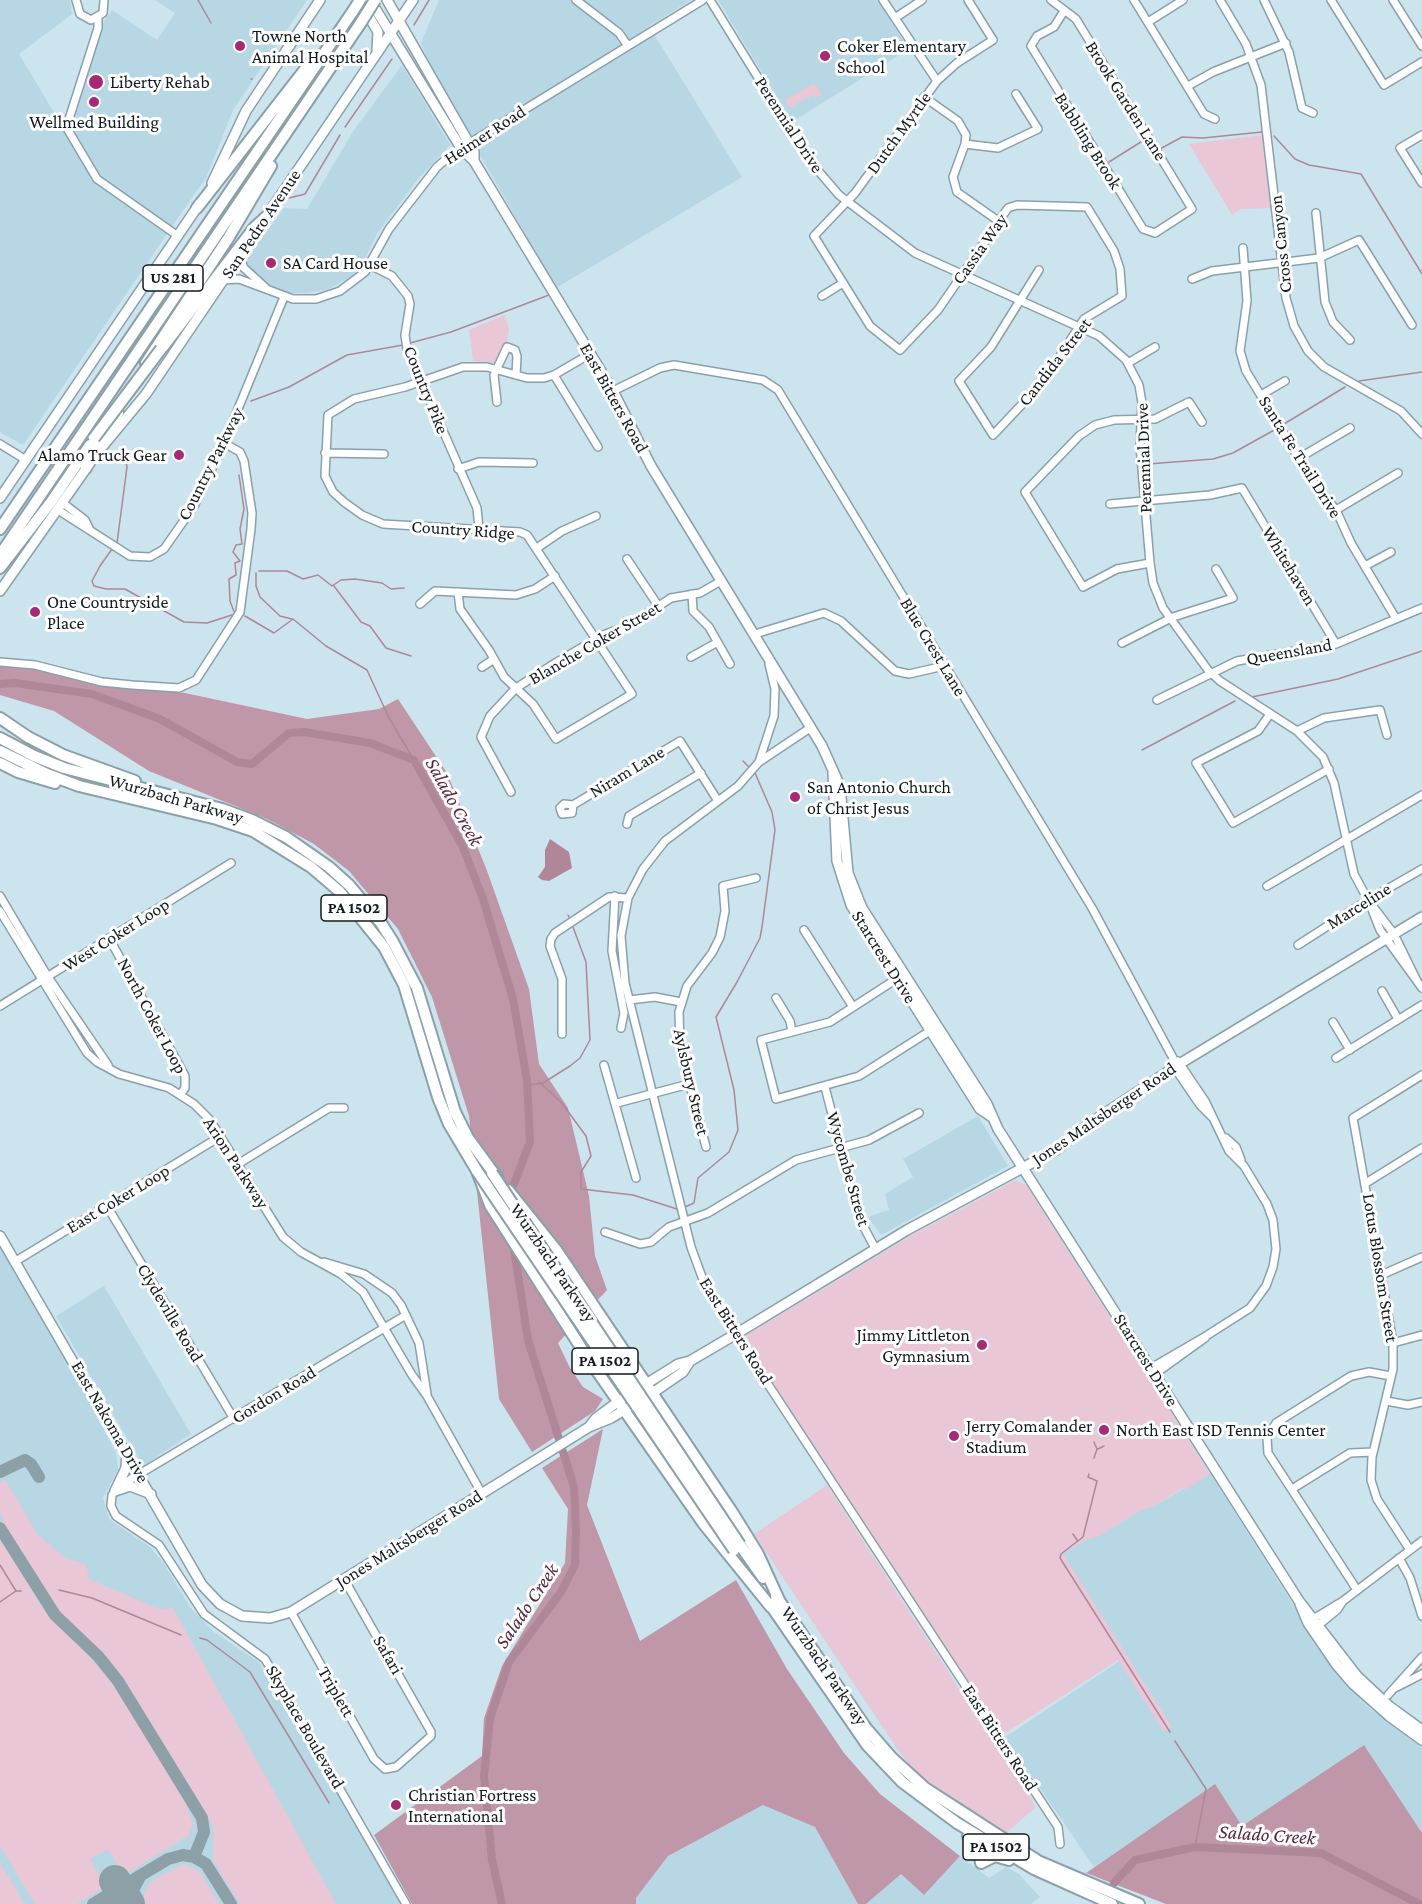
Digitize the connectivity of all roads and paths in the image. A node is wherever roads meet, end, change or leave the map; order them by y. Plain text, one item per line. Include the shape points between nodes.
1 (76, 0) edge
2 (104, 0) edge
3 (359, 0) edge
4 (370, 0) edge
5 (375, 0) edge
6 (387, 0) edge
7 (399, 0) edge
8 (411, 0) edge
9 (576, 0) edge
10 (703, 0) edge
11 (710, 0) edge
12 (883, 0) edge
13 (922, 0) edge
14 (968, 0) edge
15 (1052, 0) edge
16 (1134, 0) edge
17 (1183, 0) edge
18 (1220, 0) edge
19 (1264, 0) edge
20 (1330, 0) edge
21 (1393, 0) edge
22 (321, 1) edge
23 (1064, 11) junction
24 (98, 18) junction
25 (895, 18) junction
26 (399, 21) junction
27 (1148, 22) junction
28 (343, 25) junction
29 (390, 34) junction
30 (1286, 43) junction
31 (628, 46) junction
32 (1422, 46) edge
33 (404, 56) junction
34 (1251, 56) junction
35 (374, 58) junction
36 (1422, 62) edge
37 (937, 81) junction
38 (1188, 86) junction
39 (1016, 94) dead end
40 (924, 97) junction
41 (1313, 114) dead end
42 (1215, 119) dead end
43 (1422, 135) edge
44 (965, 144) junction
45 (465, 146) junction
46 (272, 153) junction
47 (1422, 183) edge
48 (846, 200) junction
49 (197, 208) junction
50 (1316, 213) dead end
51 (266, 217) junction
52 (997, 220) junction
53 (1149, 233) joint
54 (178, 236) junction
55 (1243, 248) dead end
56 (243, 252) junction
57 (1319, 258) junction
58 (1283, 262) junction
59 (370, 265) junction
60 (1245, 267) junction
61 (1039, 270) dead end
62 (962, 274) junction
63 (1192, 279) dead end
64 (224, 280) junction
65 (843, 283) junction
66 (268, 290) junction
67 (822, 296) dead end
68 (1122, 296) joint
69 (284, 297) junction
70 (1021, 300) junction
71 (1412, 325) dead end
72 (1079, 326) junction
73 (1350, 340) dead end
74 (1155, 347) dead end
75 (590, 354) junction
76 (1128, 363) junction
77 (496, 369) junction
78 (516, 375) junction
79 (554, 375) junction
80 (422, 381) junction
81 (1285, 381) dead end
82 (613, 391) junction
83 (1261, 394) junction
84 (496, 402) dead end
85 (1142, 421) junction
86 (1202, 422) dead end
87 (1350, 428) dead end
88 (1421, 431) edge
89 (224, 443) junction
90 (0, 444) edge
91 (598, 447) dead end
92 (325, 453) junction
93 (384, 454) dead end
94 (1299, 458) junction
95 (26, 460) junction
96 (533, 463) dead end
97 (86, 468) junction
98 (458, 469) junction
99 (1398, 473) dead end
100 (0, 498) edge
101 (1144, 501) junction
102 (1110, 504) dead end
103 (60, 507) junction
104 (1336, 510) junction
105 (596, 516) dead end
106 (0, 529) edge
107 (478, 529) junction
108 (537, 548) junction
109 (1390, 552) dead end
110 (0, 555) edge
111 (627, 560) dead end
112 (1150, 563) junction
113 (1365, 567) junction
114 (0, 568) edge
115 (1216, 569) dead end
116 (555, 576) junction
117 (722, 581) junction
118 (0, 591) edge
119 (458, 592) junction
120 (692, 594) junction
121 (420, 604) dead end
122 (659, 607) junction
123 (1422, 608) edge
124 (1395, 617) junction
125 (1169, 619) junction
126 (755, 634) junction
127 (596, 640) junction
128 (716, 643) junction
129 (1122, 643) dead end
130 (1336, 644) junction
131 (691, 657) dead end
132 (494, 659) junction
133 (0, 662) edge
134 (730, 664) dead end
135 (944, 666) junction
136 (482, 667) dead end
137 (1210, 672) junction
138 (516, 688) junction
139 (1157, 700) dead end
140 (1270, 714) junction
141 (0, 718) edge
142 (810, 728) junction
143 (1297, 730) junction
144 (1387, 735) dead end
145 (0, 738) edge
146 (0, 751) edge
147 (759, 762) junction
148 (0, 763) edge
149 (1329, 769) junction
150 (701, 773) junction
151 (129, 782) junction
152 (79, 786) junction
153 (511, 792) dead end
154 (1422, 795) edge
155 (718, 801) junction
156 (573, 805) dead end
157 (627, 824) dead end
158 (1346, 840) junction
159 (231, 863) dead end
160 (1422, 869) edge
161 (756, 878) dead end
162 (1268, 886) dead end
163 (0, 896) edge
164 (615, 896) junction
165 (628, 898) junction
166 (1368, 900) junction
167 (0, 911) edge
168 (1422, 917) edge
169 (804, 930) dead end
170 (1390, 937) junction
171 (110, 938) junction
172 (1298, 945) dead end
173 (900, 976) junction
174 (45, 979) junction
175 (1422, 988) edge
176 (1382, 992) dead end
177 (776, 998) dead end
178 (629, 1000) junction
179 (681, 1002) junction
180 (1422, 1005) edge
181 (0, 1006) edge
182 (853, 1007) junction
183 (1398, 1019) junction
184 (1333, 1022) dead end
185 (621, 1028) dead end
186 (934, 1028) junction
187 (792, 1032) junction
188 (562, 1034) dead end
189 (1350, 1050) junction
190 (1336, 1058) dead end
191 (1176, 1063) junction
192 (604, 1065) dead end
193 (1422, 1075) edge
194 (689, 1084) junction
195 (825, 1087) junction
196 (653, 1094) junction
197 (180, 1095) junction
198 (617, 1103) junction
199 (344, 1108) dead end
200 (919, 1113) dead end
201 (220, 1136) junction
202 (706, 1147) dead end
203 (841, 1148) junction
204 (1422, 1148) edge
205 (238, 1164) junction
206 (1023, 1168) junction
207 (477, 1171) junction
208 (492, 1173) junction
209 (636, 1178) dead end
210 (1365, 1183) junction
211 (106, 1206) junction
212 (685, 1221) junction
213 (605, 1232) dead end
214 (0, 1236) edge
215 (876, 1250) junction
216 (1422, 1257) edge
217 (315, 1260) junction
218 (16, 1261) junction
219 (1379, 1276) junction
220 (406, 1315) junction
221 (386, 1327) junction
222 (736, 1334) junction
223 (1422, 1335) edge
224 (1393, 1343) junction
225 (690, 1361) junction
226 (634, 1367) junction
227 (1153, 1371) junction
228 (663, 1373) junction
229 (1391, 1376) junction
230 (667, 1383) junction
231 (607, 1385) junction
232 (648, 1389) junction
233 (427, 1396) junction
234 (1386, 1401) junction
235 (1422, 1402) edge
236 (622, 1405) junction
237 (663, 1409) junction
238 (608, 1415) junction
239 (234, 1419) junction
240 (636, 1425) junction
241 (127, 1451) junction
242 (1373, 1452) junction
243 (140, 1473) junction
244 (1292, 1489) junction
245 (115, 1491) junction
246 (151, 1494) junction
247 (482, 1494) junction
248 (1422, 1541) edge
249 (737, 1548) junction
250 (1410, 1550) junction
251 (1399, 1558) junction
252 (344, 1579) junction
253 (1357, 1590) junction
254 (775, 1604) junction
255 (222, 1605) joint
256 (291, 1612) junction
257 (1422, 1616) edge
258 (1314, 1624) junction
259 (1422, 1656) edge
260 (1422, 1674) edge
261 (1396, 1688) junction
262 (1388, 1695) dead end
263 (1422, 1730) edge
264 (1422, 1740) edge
265 (385, 1769) joint
266 (919, 1796) junction
267 (1060, 1844) dead end
268 (1034, 1869) junction
269 (406, 1904) edge
270 (1112, 1904) edge
271 (1139, 1904) edge

1 - 24 street via 76,8 84,18
2 - 24 street via 103,13
3 - 28 highway, US 281, bridge
3 - 35 main road via 379,35
4 - 29 main road, East Bitters Road
5 - 46 highway, US 281, bridge
6 - 26 main road, East Bitters Road
7 - 8 main road
8 - 26 main road, San Pedro Avenue
9 - 31 street via 619,33
10 - 31 street, Heimer Road
11 - 48 street, Perennial Drive via 809,160
12 - 25 street
13 - 25 street
14 - 37 street, Dutch Myrtle via 993,40
15 - 23 street, Brook Garden Lane
16 - 27 street
17 - 27 street
18 - 34 street, Cross Canyon
19 - 30 street
20 - 36 street via 1384,86
21 - 32 street
22 - 49 main road via 246,111
23 - 53 street, Babbling Brook via 1057,24 1038,36 1031,46 1132,212
23 - 53 street, Brook Garden Lane via 1076,19 1192,209
24 - 54 street via 68,130 97,178
25 - 37 street
26 - 29 main road, San Pedro Avenue
26 - 45 main road, East Bitters Road
27 - 38 street
28 - 49 highway
28 - 106 highway, US 281
29 - 33 main road, East Bitters Road
29 - 35 main road, San Pedro Avenue
30 - 34 street
30 - 41 street via 1302,108
31 - 45 street, Heimer Road
33 - 35 main road via 390,51
33 - 45 main road, East Bitters Road
34 - 38 street
34 - 58 street, Cross Canyon via 1265,107
35 - 51 main road, San Pedro Avenue
37 - 40 street, Dutch Myrtle
38 - 42 street via 1204,114
39 - 44 street via 1038,129 998,148
40 - 44 street via 962,126
40 - 48 street, Dutch Myrtle
43 - 47 street via 1400,148
44 - 52 street via 954,184 963,197
45 - 59 street, Heimer Road via 428,177 389,229
45 - 75 main road, East Bitters Road via 474,152 474,162
46 - 97 highway via 271,167 248,207 155,347
46 - 110 highway, US 281
48 - 62 street, Perennial Drive via 903,247
48 - 65 street, Dutch Myrtle via 814,236
49 - 54 main road
50 - 57 street
51 - 56 main road, San Pedro Avenue
51 - 114 highway, bridge via 161,349
52 - 62 street, Cassia Way
52 - 68 street, Cassia Way via 1017,205 1087,207 1114,251
54 - 95 main road
55 - 60 street, Santa Fe Trail Drive
56 - 64 main road, San Pedro Avenue
56 - 66 street, Heimer Road via 243,267
57 - 58 street
57 - 71 street via 1359,240
57 - 73 street via 1327,309 1337,328
58 - 60 street
58 - 88 street, Cross Canyon via 1290,316 1308,351 1332,374 1401,411
59 - 69 street, Heimer Road via 333,294 308,300
59 - 80 street, Country Pike via 392,276 408,296 407,349
60 - 63 street via 1212,271
60 - 83 street, Santa Fe Trail Drive via 1249,324 1240,340 1241,357
61 - 70 street
62 - 65 street, Cassia Way via 938,310 900,350 870,326
62 - 70 street, Perennial Drive
64 - 66 street, Heimer Road via 239,279
64 - 97 main road, San Pedro Avenue via 146,394
65 - 67 street
66 - 69 street, Heimer Road
68 - 72 street, Candida Street
69 - 89 street, Country Parkway
70 - 72 street, Perennial Drive
70 - 72 street, Candida Street via 991,347 959,381 993,435 1044,381
72 - 76 street, Perennial Drive via 1107,340
74 - 76 street
75 - 79 street
75 - 82 main road, East Bitters Road
76 - 85 street, Perennial Drive via 1141,393
77 - 78 street
77 - 78 street via 504,350 512,348 518,363
77 - 80 street via 463,367
77 - 84 street
78 - 79 street via 538,379
79 - 91 street
80 - 92 street, Country Ridge via 362,396 328,415
80 - 98 street, Country Pike
81 - 83 street
82 - 117 main road, East Bitters Road via 651,466
82 - 135 street, Blue Crest Lane via 669,365 771,383
83 - 94 street, Santa Fe Trail Drive
85 - 86 street via 1163,416 1189,402
85 - 101 street, Perennial Drive
85 - 112 street via 1114,420 1089,428 1025,492 1083,587 1117,569
87 - 94 street
89 - 103 street, Country Parkway via 194,506 164,549 143,558 121,551
89 - 133 street via 240,452 244,461 251,529 240,612 196,680 179,688 132,685 102,682 35,665
90 - 95 street
92 - 93 street
92 - 107 street, Country Ridge via 325,476 333,492 377,523
94 - 104 street, Santa Fe Trail Drive
95 - 100 main road
96 - 98 street via 479,462
97 - 103 main road, San Pedro Avenue
98 - 107 street, Country Pike via 477,508
99 - 104 street
101 - 102 street
101 - 112 street, Perennial Drive
101 - 130 street, Whitehaven via 1242,488
103 - 118 main road, San Pedro Avenue
104 - 113 street, Santa Fe Trail Drive
105 - 108 street via 562,531
107 - 108 street, Country Ridge via 520,532
108 - 116 street, Country Ridge
109 - 113 street
111 - 122 street
112 - 125 street, Perennial Drive via 1157,596
113 - 124 street, Santa Fe Trail Drive
115 - 125 street via 1233,598
116 - 119 street via 516,595
116 - 127 street, Country Ridge
117 - 120 street, Blanche Coker Street
117 - 126 main road, East Bitters Road
119 - 121 street via 431,592
119 - 132 street via 460,609
120 - 122 street, Blanche Coker Street via 671,598
120 - 128 street via 693,611 709,627
122 - 127 street, Blanche Coker Street
123 - 124 street, Queensland
124 - 130 street, Queensland
125 - 129 street
125 - 137 street, Perennial Drive
126 - 135 street via 824,613 841,621 895,671 909,674
126 - 142 main road, Starcrest Drive
126 - 147 street via 771,669 775,700 771,731
127 - 138 street, Blanche Coker Street
127 - 138 street, Country Ridge via 632,694 556,739 533,704
128 - 131 street
128 - 134 street
130 - 137 street, Queensland via 1237,661
132 - 136 street
132 - 138 street
135 - 191 street, Blue Crest Lane via 1092,908
137 - 139 street, Queensland
137 - 140 street, Perennial Drive via 1235,694
138 - 153 street, Blanche Coker Street via 486,722 481,736
140 - 143 street, Perennial Drive
140 - 149 street via 1258,731 1196,764 1233,823
141 - 151 highway via 63,755
142 - 147 street
142 - 173 main road, Starcrest Drive via 833,773 851,905
143 - 144 street via 1324,718 1380,710
143 - 149 street, Perennial Drive via 1317,749
145 - 151 highway, Wurzbach Parkway via 50,763
146 - 152 highway, Wurzbach Parkway / PA 1502
147 - 155 street, East Bitters Road
148 - 152 highway via 46,782
149 - 158 street, Perennial Drive
150 - 155 street
150 - 156 street, Niram Lane via 680,741
150 - 157 street via 629,816
151 - 208 highway, Wurzbach Parkway / PA 1502 via 222,809 286,837 349,885 381,923 417,988 455,1112
152 - 207 highway, Wurzbach Parkway / PA 1502 via 253,831 311,867 339,891 384,947 404,985 438,1097
154 - 158 street
155 - 165 street, East Bitters Road via 665,841 643,869
158 - 162 street
158 - 166 street, Perennial Drive via 1354,874
159 - 171 street, West Coker Loop
160 - 166 street, Marceline
161 - 179 street, Aylsbury Street via 723,886 725,911 720,937
163 - 174 street, Arion Parkway
164 - 165 street
164 - 185 street via 612,951 624,1013
164 - 188 street via 551,939 562,978
165 - 178 street, East Bitters Road via 620,952
166 - 170 street, Perennial Drive via 1373,917
166 - 172 street, Marceline
167 - 174 street, Arion Parkway
168 - 170 main road, Jones Maltsberger Road
169 - 182 street
170 - 175 street, Perennial Drive
170 - 191 main road, Jones Maltsberger Road
171 - 174 street, West Coker Loop
171 - 197 street, North Coker Loop via 185,1076 185,1088
173 - 182 street
173 - 186 main road, Starcrest Drive
174 - 181 street, West Coker Loop
174 - 197 street, Arion Parkway via 87,1053 111,1070
176 - 183 street
177 - 187 street
178 - 179 street via 655,997
178 - 196 street, East Bitters Road
179 - 194 street, Aylsbury Street via 678,1038
180 - 183 street
182 - 187 street via 830,1022
183 - 189 street
184 - 189 street
186 - 195 street via 859,1076
186 - 206 main road, Starcrest Drive via 980,1109 994,1118
187 - 195 street via 761,1040 776,1099
189 - 190 street
191 - 206 main road, Jones Maltsberger Road via 1056,1150
191 - 227 street, Blue Crest Lane via 1200,1105 1236,1147 1261,1192 1273,1220 1276,1249 1266,1286 1250,1308
192 - 198 street
193 - 210 street, Lotus Blossom Street via 1353,1118
194 - 196 street
194 - 202 street, Aylsbury Street
195 - 203 street, Wycombe Street
196 - 198 street
196 - 212 street, East Bitters Road
197 - 201 street, Arion Parkway via 201,1110
198 - 209 street
199 - 205 street via 328,1108
200 - 203 street via 885,1133
201 - 205 street, Arion Parkway
201 - 211 street, East Coker Loop
203 - 212 street via 796,1160 708,1213
203 - 215 street, Wycombe Street via 859,1218
204 - 210 street
205 - 217 street, Arion Parkway via 283,1237
206 - 215 main road, Jones Maltsberger Road
206 - 227 main road, Starcrest Drive
207 - 231 highway, bridge via 490,1205
207 - 249 highway, Wurzbach Parkway / PA 1502, bridge
208 - 226 highway, bridge via 557,1251
208 - 249 highway, Wurzbach Parkway / PA 1502, bridge
210 - 219 street, Lotus Blossom Street
211 - 218 street, East Coker Loop
211 - 239 street, Clydeville Road
212 - 213 street via 644,1244
212 - 222 street, East Bitters Road via 702,1277
214 - 218 main road, East Nakoma Drive
215 - 222 main road, Jones Maltsberger Road
216 - 219 street
217 - 220 street, Arion Parkway via 351,1269 377,1281 392,1293
217 - 221 street, Arion Parkway via 356,1285
218 - 241 main road, East Nakoma Drive
219 - 224 street, Lotus Blossom Street
220 - 221 street, Gordon Road
220 - 233 street, Arion Parkway via 418,1343
221 - 233 street, Arion Parkway
221 - 239 street, Gordon Road
222 - 225 main road, Jones Maltsberger Road
222 - 267 street, East Bitters Road via 1058,1827
223 - 224 street
224 - 229 street, Lotus Blossom Street
225 - 228 main road, Jones Maltsberger Road
225 - 230 main road, Jones Maltsberger Road via 683,1372
226 - 228 main road via 647,1374
226 - 232 highway
227 - 258 main road, Starcrest Drive
228 - 232 main road, Jones Maltsberger Road
229 - 234 street, Lotus Blossom Street
229 - 244 street via 1369,1372 1351,1376 1269,1430 1268,1453
230 - 232 main road, Jones Maltsberger Road
230 - 237 main road
231 - 236 highway
231 - 238 main road
232 - 236 main road, Jones Maltsberger Road
232 - 237 highway
233 - 247 street, Arion Parkway
234 - 235 street via 1408,1405
234 - 242 street, Lotus Blossom Street
236 - 238 main road, Jones Maltsberger Road
236 - 240 highway
237 - 240 highway via 649,1408 639,1415
237 - 254 highway via 758,1554
238 - 240 main road
238 - 247 main road, Jones Maltsberger Road
239 - 243 street, Gordon Road
240 - 254 highway via 703,1523
241 - 243 main road, East Nakoma Drive
241 - 245 main road via 126,1468
242 - 244 street via 1350,1454
242 - 250 street, Lotus Blossom Street via 1370,1473 1375,1493
243 - 245 street
243 - 246 main road, East Nakoma Drive
244 - 253 street
245 - 246 main road via 130,1486
245 - 269 street, Skyplace Boulevard via 111,1506 116,1516 153,1539 204,1614 258,1652 273,1669
246 - 255 main road, East Nakoma Drive via 202,1585
247 - 252 main road, Jones Maltsberger Road
248 - 250 street
249 - 254 highway, Wurzbach Parkway / PA 1502
250 - 251 street
251 - 253 street
251 - 257 street
252 - 256 main road, Jones Maltsberger Road
252 - 265 street, Safari via 431,1732 396,1767
253 - 258 street via 1337,1610
254 - 266 highway, Wurzbach Parkway / PA 1502 via 867,1745
254 - 271 highway, Wurzbach Parkway / PA 1502 via 866,1728 925,1788 1038,1861
255 - 256 main road, Jones Maltsberger Road via 242,1616 256,1618
256 - 265 street, Triplett via 374,1759
258 - 263 main road, Starcrest Drive via 1357,1676 1389,1707
258 - 264 main road, Starcrest Drive via 1336,1664 1353,1684
259 - 261 street
260 - 261 street
261 - 262 street
266 - 268 highway, Wurzbach Parkway / PA 1502
266 - 268 highway via 939,1816 978,1843 981,1863 1000,1856
268 - 270 highway, Wurzbach Parkway / PA 1502

